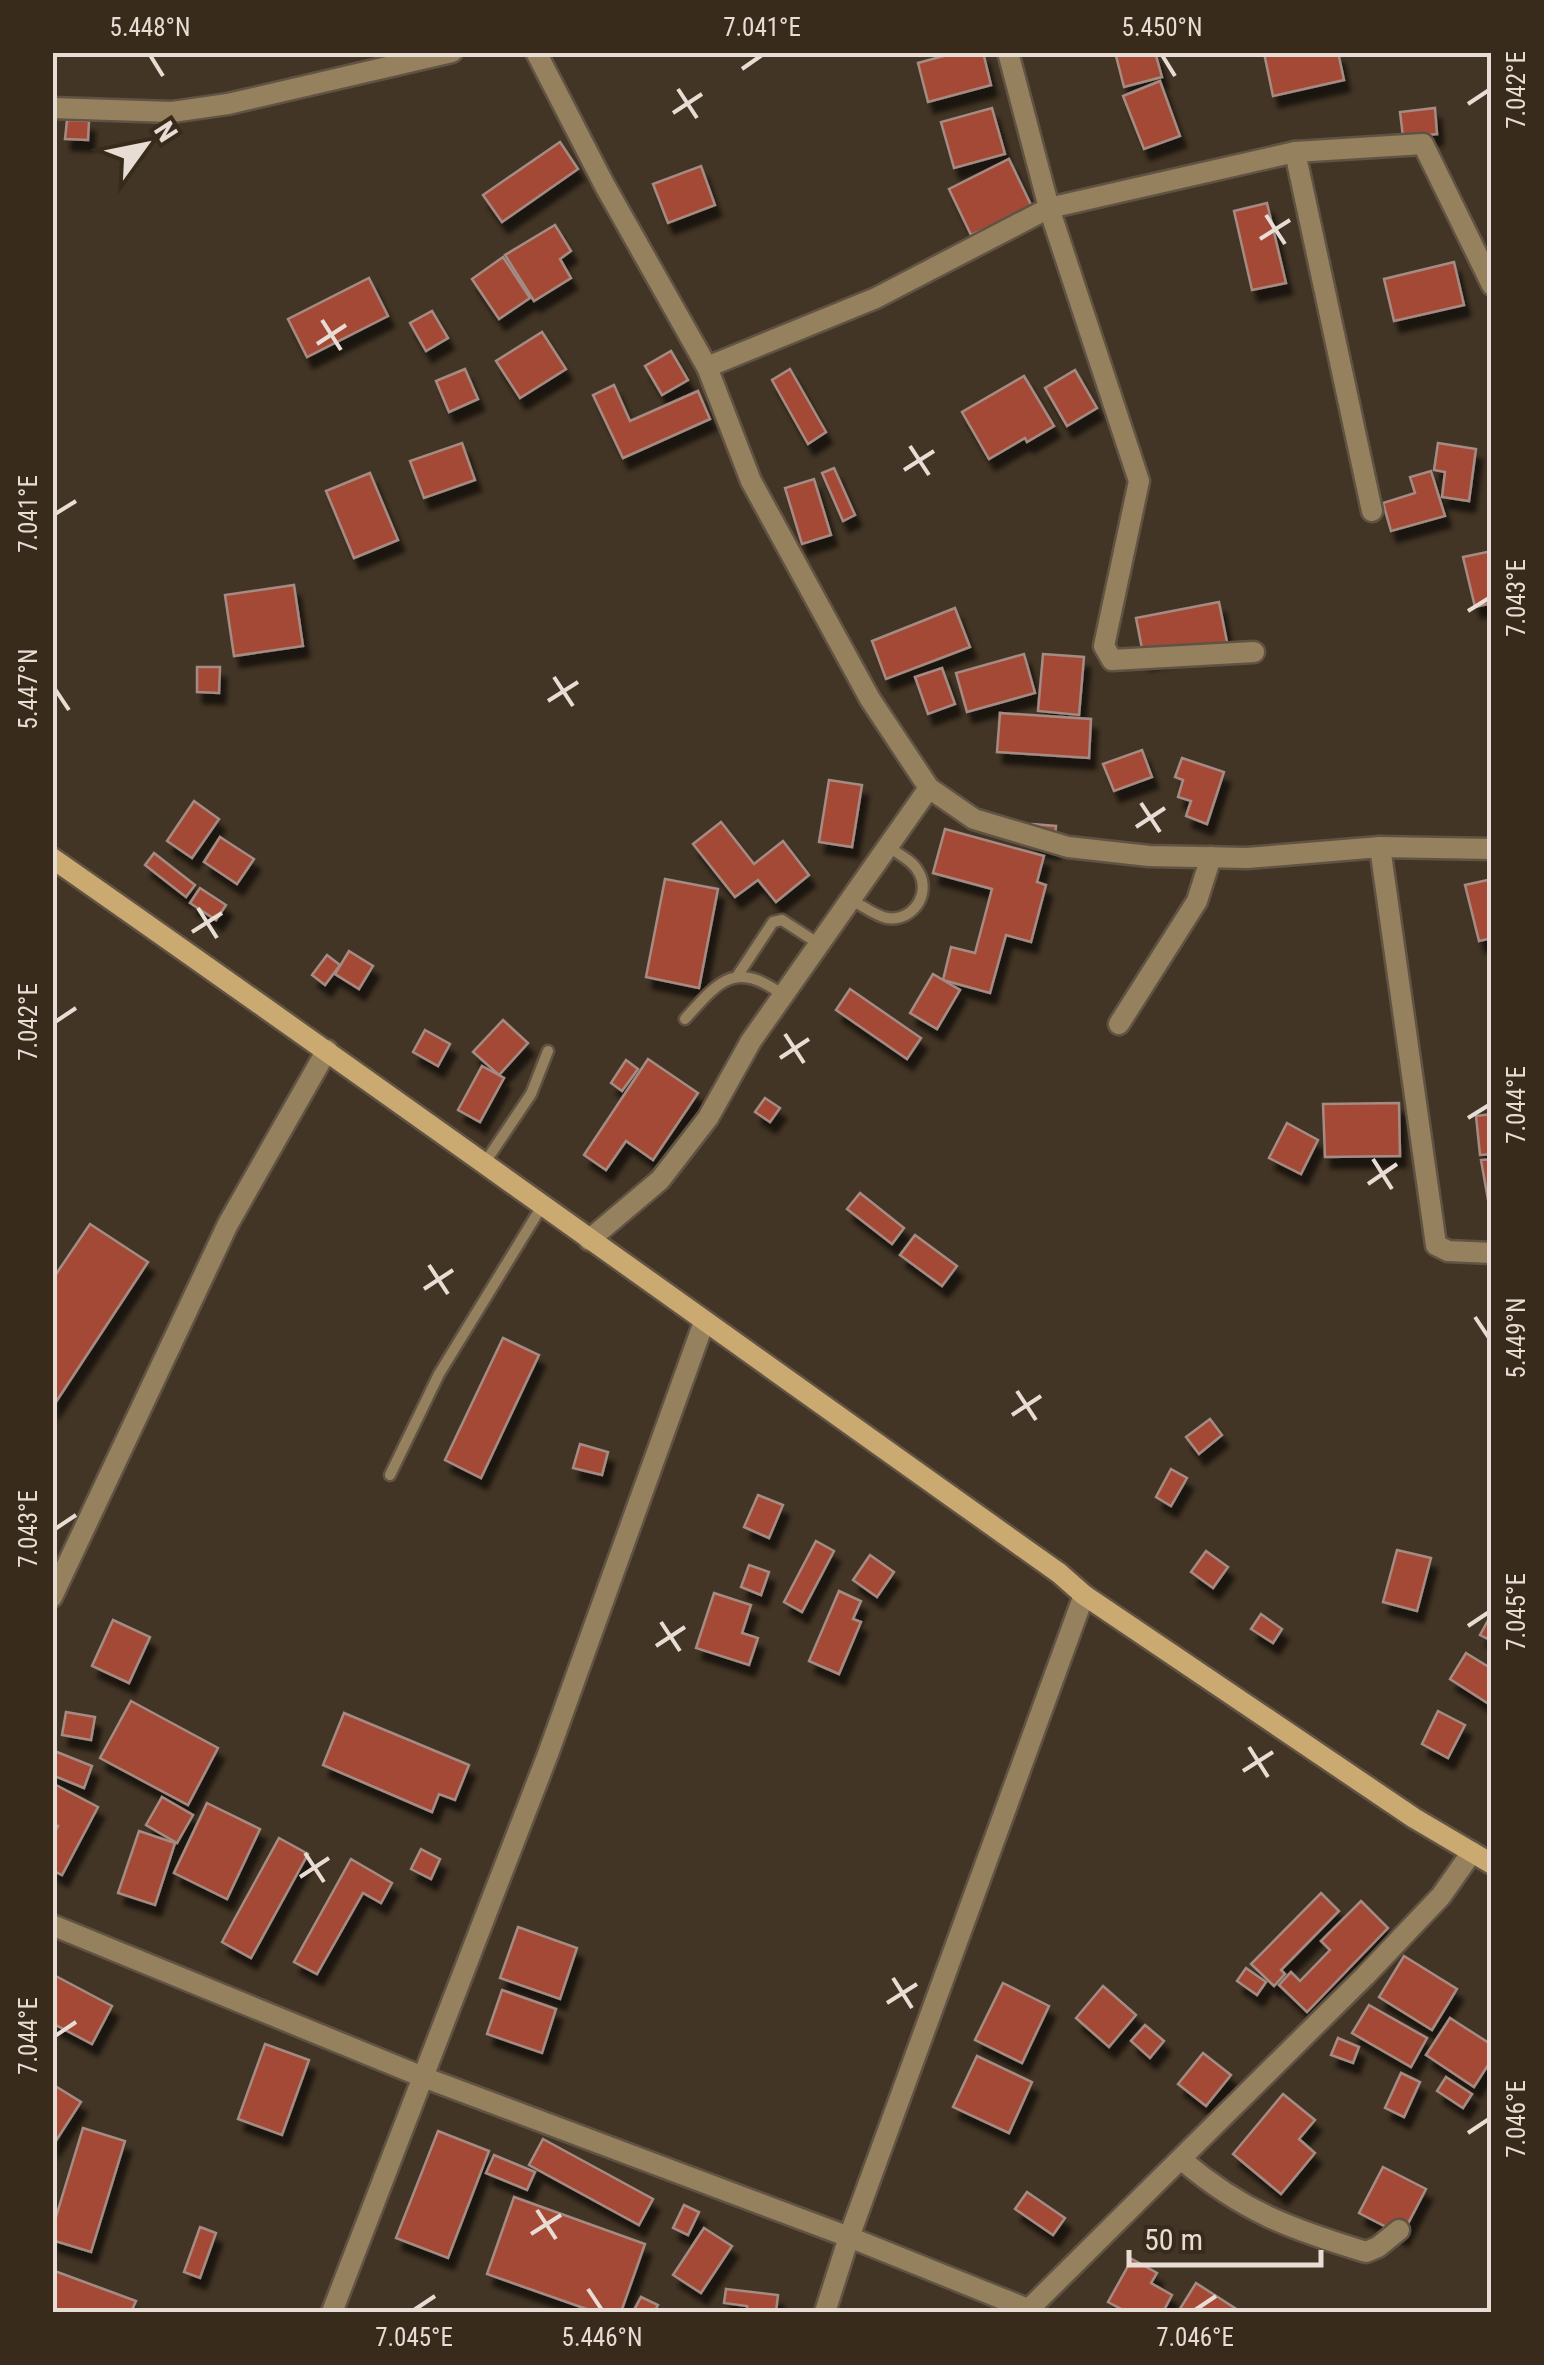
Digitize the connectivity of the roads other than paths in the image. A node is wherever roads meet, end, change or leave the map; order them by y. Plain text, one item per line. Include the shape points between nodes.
1 (452, 52) edge
2 (536, 52) edge
3 (1008, 52) edge
4 (52, 108) edge
5 (1295, 152) junction
6 (1049, 208) junction
7 (1492, 285) edge
8 (707, 367) junction
9 (1372, 511) dead end
10 (1254, 652) dead end
11 (928, 788) junction
12 (887, 846) junction
13 (1380, 847) junction
14 (1492, 850) edge
15 (1211, 857) junction
16 (52, 858) edge
17 (850, 899) junction
18 (819, 944) junction
19 (738, 975) junction
20 (783, 996) junction
21 (685, 1018) dead end
22 (1119, 1024) dead end
23 (327, 1050) junction
24 (548, 1051) dead end
25 (484, 1164) junction
26 (542, 1206) junction
27 (589, 1240) junction
28 (1492, 1253) edge
29 (704, 1322) junction
30 (390, 1475) dead end
31 (1084, 1596) junction
32 (52, 1597) edge
33 (1472, 1852) junction
34 (1492, 1864) edge
35 (52, 1925) edge
36 (423, 2077) junction
37 (1182, 2160) junction
38 (1400, 2230) dead end
39 (849, 2237) junction
40 (1032, 2311) edge
41 (332, 2312) edge
42 (825, 2312) edge

1 - 4 street via 172,112
2 - 8 street
3 - 6 street
5 - 6 street
5 - 7 street via 1423,144
5 - 9 street
6 - 8 street via 876,298
6 - 10 street via 1139,481 1107,655 1112,660
8 - 11 street via 751,481 870,699
11 - 12 street
11 - 15 street via 974,819 1068,846
12 - 17 street
12 - 17 lane via 922,876 920,903 902,917 884,918
13 - 14 street
13 - 15 street
13 - 28 street via 1436,1246
15 - 22 street via 1197,902
16 - 23 main road
17 - 18 street
18 - 19 lane via 782,920 773,922
18 - 20 street
19 - 20 lane
19 - 21 lane via 723,980
20 - 27 street via 708,1118 660,1180
23 - 25 main road
23 - 32 street via 228,1224
24 - 25 lane via 532,1094
25 - 26 main road
26 - 27 main road
26 - 30 lane via 439,1374
27 - 29 main road
29 - 31 main road
29 - 36 street
31 - 33 main road
31 - 39 street
33 - 34 main road
33 - 37 street via 1441,1896
35 - 36 street
36 - 39 street
36 - 41 street
37 - 38 street via 1216,2188 1287,2228 1366,2252
37 - 40 street
39 - 40 street
39 - 42 street

